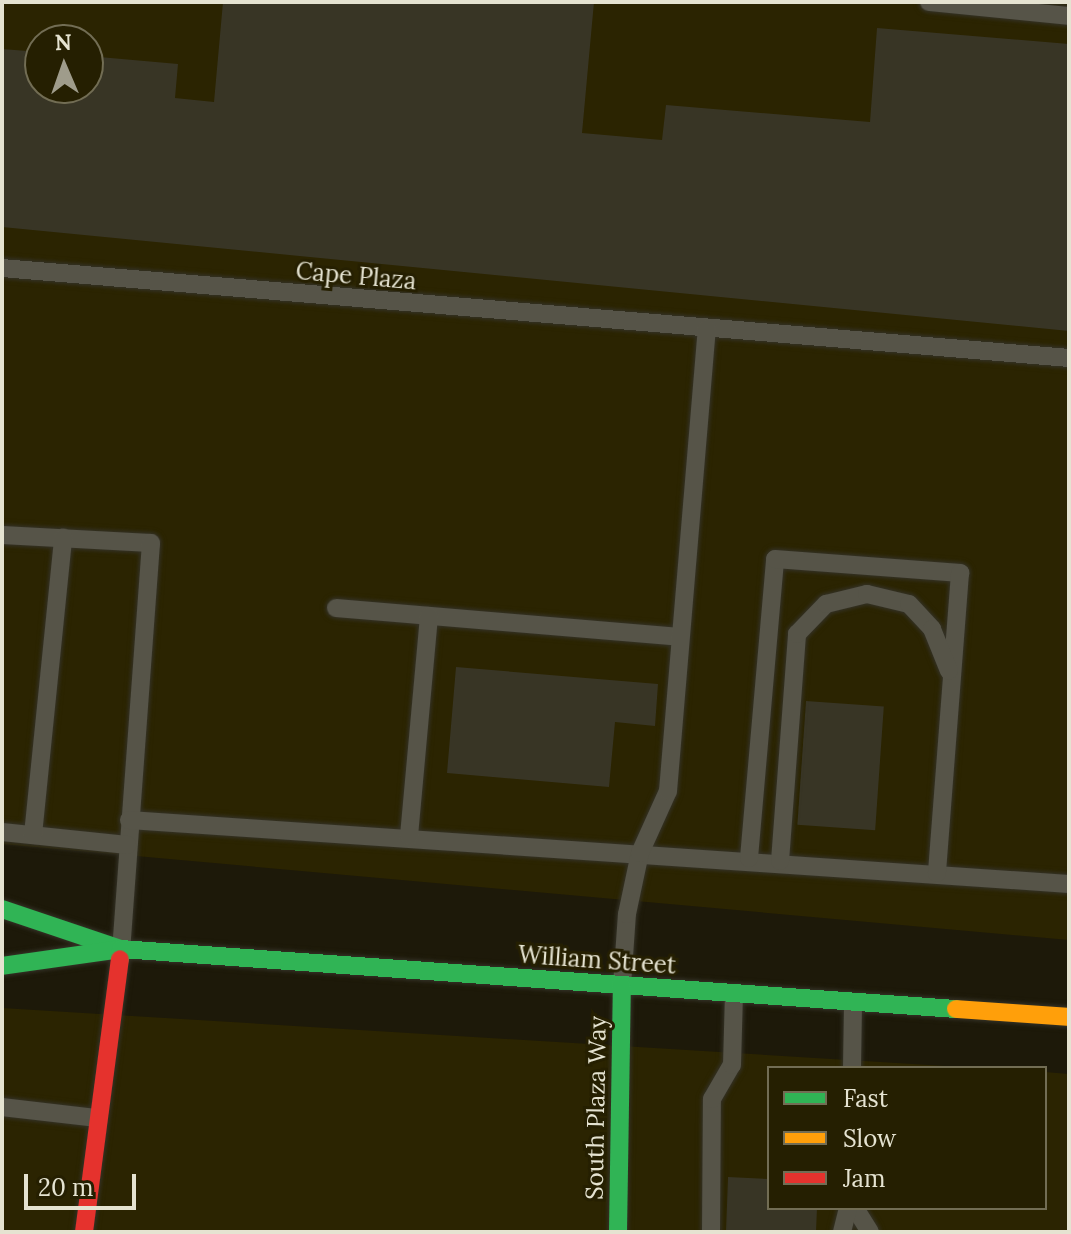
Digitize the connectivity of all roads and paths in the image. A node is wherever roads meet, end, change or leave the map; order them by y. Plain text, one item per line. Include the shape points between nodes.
1 (929, 2) edge
2 (1069, 16) edge
3 (2, 268) edge
4 (707, 329) junction
5 (1069, 358) edge
6 (2, 535) edge
7 (63, 538) junction
8 (336, 608) dead end
9 (429, 616) junction
10 (680, 637) junction
11 (951, 677) junction
12 (129, 820) junction
13 (2, 832) edge
14 (33, 835) junction
15 (409, 836) junction
16 (127, 845) junction
17 (640, 853) junction
18 (749, 858) junction
19 (780, 861) junction
20 (937, 873) junction
21 (1069, 884) edge
22 (2, 909) edge
23 (121, 949) junction
24 (2, 966) edge
25 (622, 986) junction
26 (734, 993) junction
27 (853, 1002) junction
28 (1069, 1017) edge
29 (852, 1066) edge
30 (2, 1107) edge
31 (97, 1118) junction
32 (848, 1210) edge
33 (856, 1210) edge
34 (84, 1232) edge
35 (618, 1232) edge
36 (711, 1232) edge
37 (842, 1232) edge
38 (870, 1232) edge

1 - 2 lane
3 - 4 lane, Cape Plaza
4 - 5 lane, Cape Plaza
4 - 10 lane
6 - 7 lane
7 - 12 lane via 151,543
7 - 14 lane
8 - 9 lane
9 - 10 lane
9 - 15 lane
10 - 17 lane via 668,791
11 - 18 lane via 960,573 775,559
11 - 19 lane via 932,629 909,604 867,594 826,604 797,634
11 - 20 lane
12 - 15 lane
12 - 16 lane
13 - 14 lane
14 - 16 lane
15 - 17 lane
16 - 23 lane
17 - 18 lane
17 - 25 lane via 627,914
18 - 19 lane
19 - 20 lane
20 - 21 lane
22 - 23 main road, William Street
23 - 24 main road, William Street
23 - 25 main road, William Street
23 - 31 main road
25 - 26 main road, William Street
25 - 35 main road, South Plaza Way
26 - 27 main road, William Street
26 - 36 lane via 732,1065 712,1099
27 - 28 main road, William Street
27 - 29 lane
30 - 31 lane
31 - 34 main road
32 - 37 lane
33 - 38 lane

